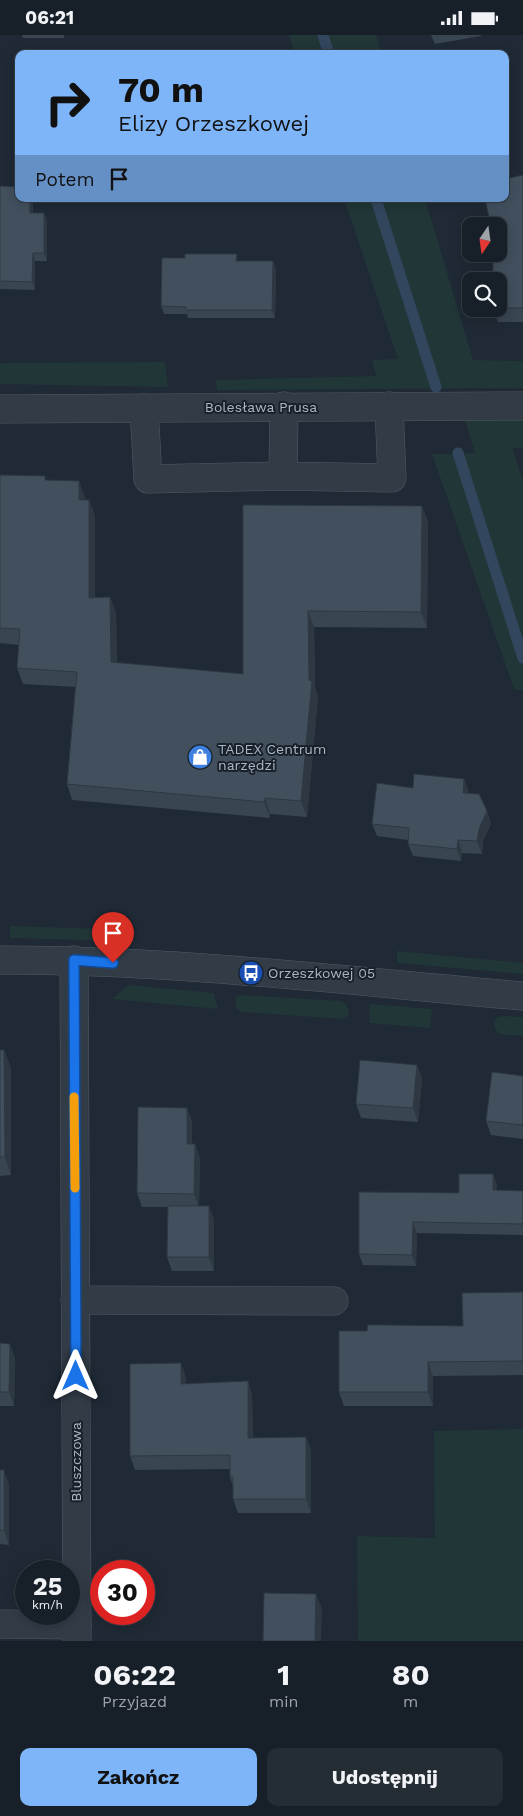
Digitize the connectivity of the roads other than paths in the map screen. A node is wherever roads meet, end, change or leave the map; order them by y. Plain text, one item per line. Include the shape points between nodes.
1 (284, 406) junction
2 (389, 406) junction
3 (523, 406) edge
4 (144, 408) junction
5 (0, 409) edge
6 (284, 476) junction
7 (0, 960) edge
8 (74, 960) junction
9 (523, 996) edge
10 (75, 1300) junction
11 (334, 1301) dead end
12 (0, 1624) edge
13 (77, 1633) edge

1 - 2 street, Bolesława Prusa
1 - 4 street, Bolesława Prusa
1 - 6 street
2 - 3 street, Bolesława Prusa
2 - 6 street via 392,478
4 - 5 street, Bolesława Prusa
4 - 6 street via 148,479
7 - 8 street
8 - 9 street
8 - 10 street, Bluszczowa
10 - 11 street
10 - 13 street, Bluszczowa
12 - 13 street, Bluszczowa

